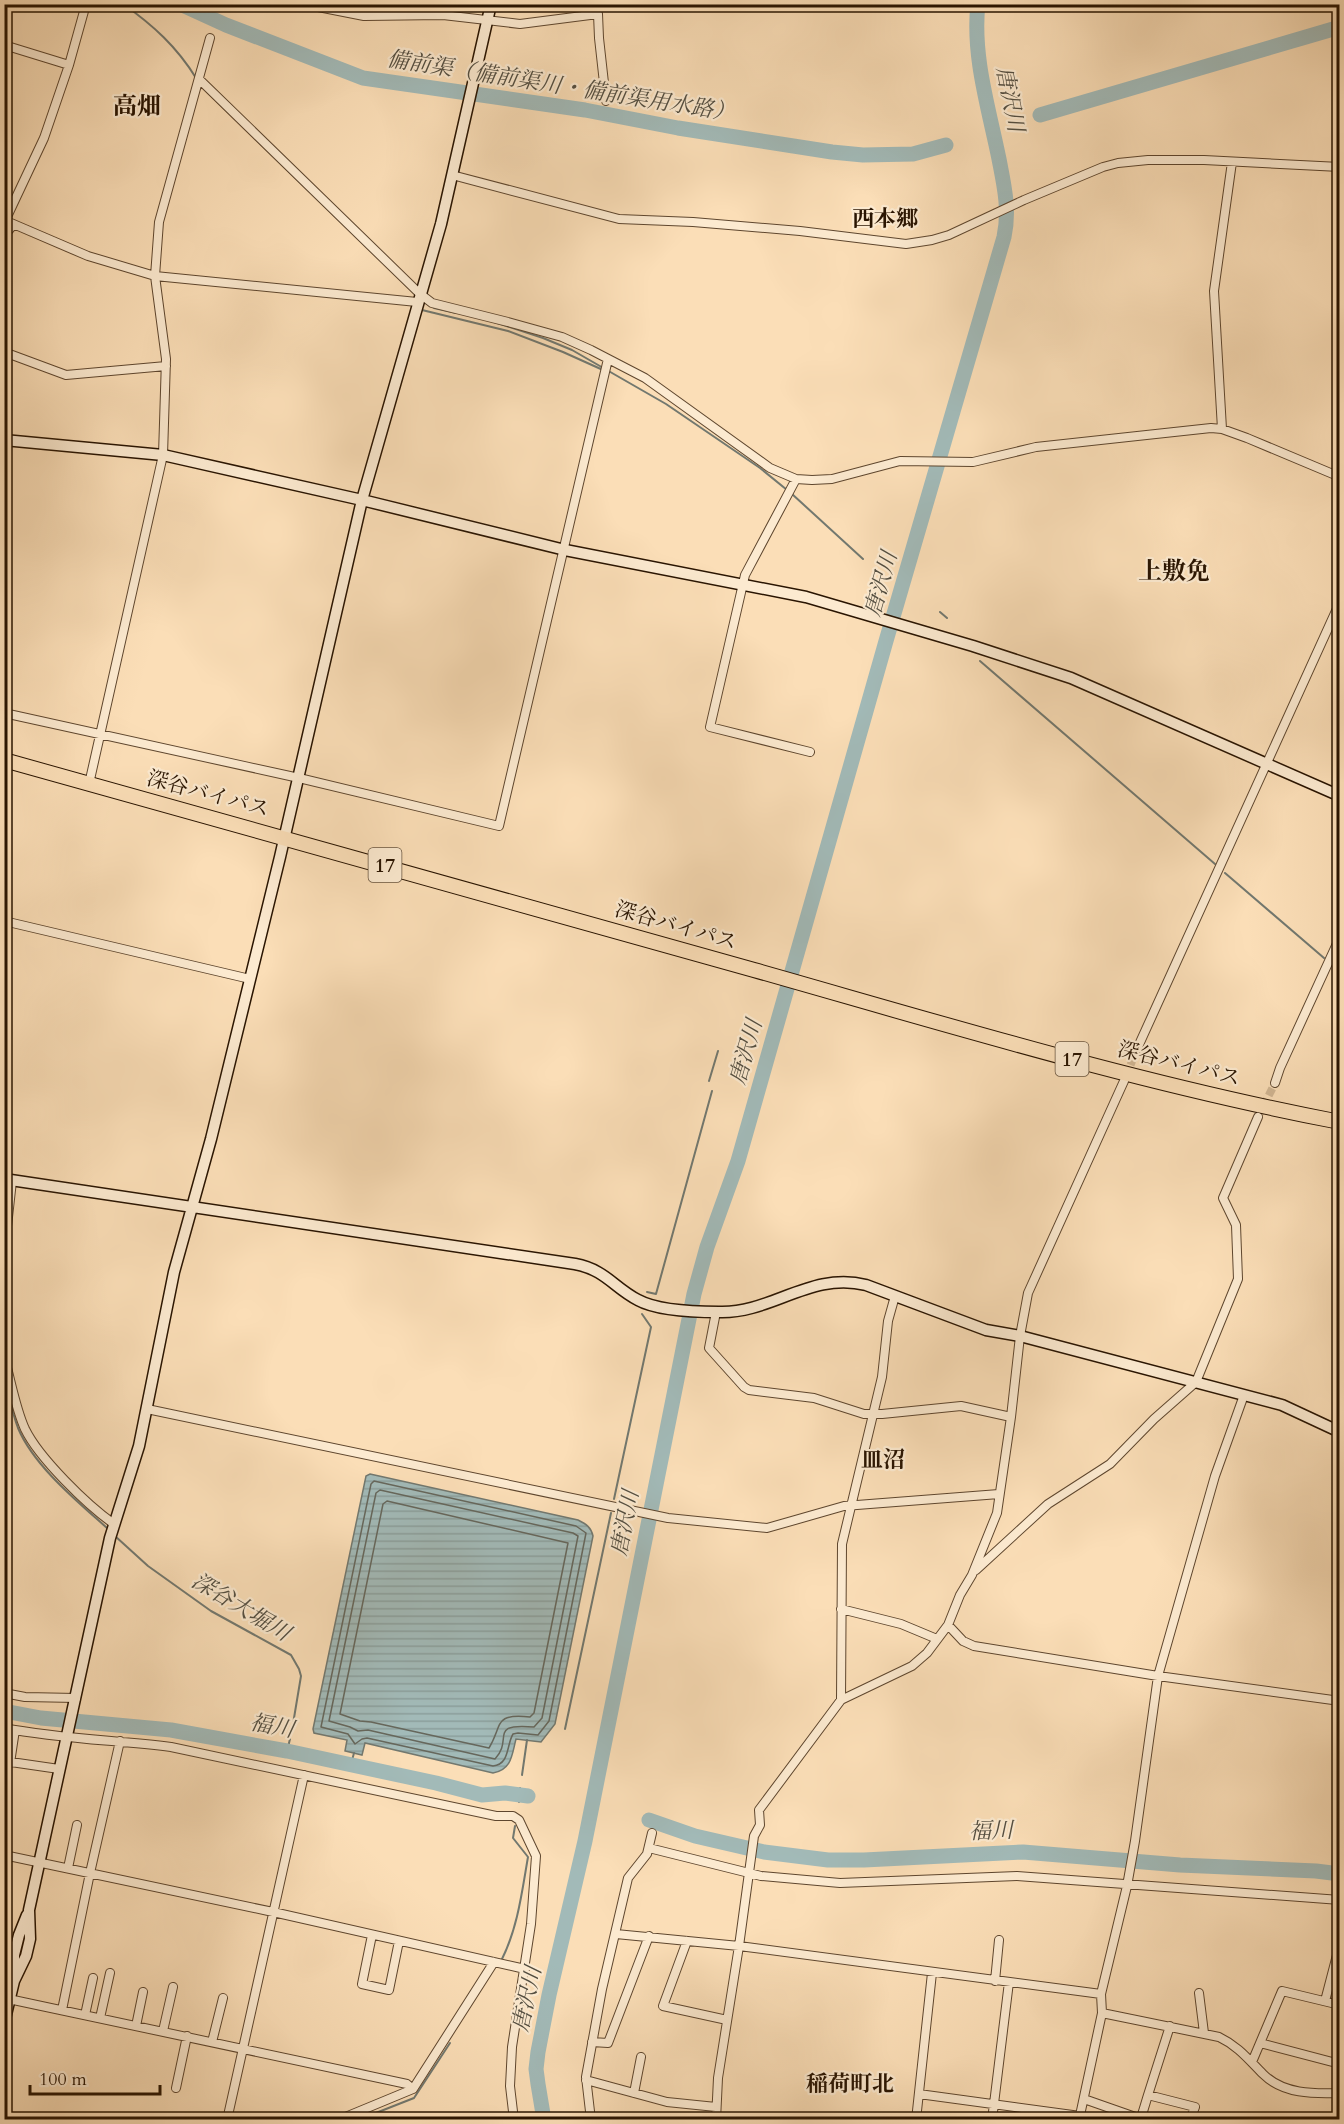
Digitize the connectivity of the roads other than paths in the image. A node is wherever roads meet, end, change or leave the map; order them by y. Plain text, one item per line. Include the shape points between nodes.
1 (86, 4) edge
2 (303, 4) edge
3 (491, 4) edge
4 (1040, 4) edge
5 (1084, 4) edge
6 (487, 20) junction
7 (210, 38) dead end
8 (4, 45) edge
9 (69, 65) junction
10 (199, 79) junction
11 (606, 101) dead end
12 (1232, 162) junction
13 (1340, 167) edge
14 (452, 175) junction
15 (5, 221) edge
16 (13, 225) junction
17 (4, 236) edge
18 (155, 276) junction
19 (418, 298) junction
20 (4, 352) edge
21 (608, 359) junction
22 (166, 366) junction
23 (1221, 429) junction
24 (4, 440) edge
25 (163, 456) junction
26 (1340, 477) edge
27 (796, 479) junction
28 (362, 500) junction
29 (564, 550) junction
30 (743, 584) junction
31 (1340, 602) edge
32 (4, 713) edge
33 (101, 734) junction
34 (810, 752) dead end
35 (4, 760) edge
36 (1268, 764) junction
37 (299, 778) junction
38 (89, 784) junction
39 (1340, 796) edge
40 (284, 837) junction
41 (4, 921) edge
42 (1340, 937) edge
43 (250, 979) junction
44 (1137, 1049) tunnel mouth
45 (1124, 1081) tunnel mouth
46 (1275, 1083) tunnel mouth
47 (1258, 1117) tunnel mouth
48 (1340, 1122) edge
49 (8, 1180) edge
50 (190, 1208) junction
51 (4, 1253) edge
52 (895, 1296) junction
53 (714, 1312) junction
54 (1020, 1336) junction
55 (4, 1357) edge
56 (1196, 1382) junction
57 (1244, 1395) junction
58 (147, 1409) junction
59 (872, 1415) junction
60 (1011, 1417) junction
61 (1340, 1432) edge
62 (999, 1494) junction
63 (850, 1506) junction
64 (114, 1524) junction
65 (972, 1575) junction
66 (841, 1608) junction
67 (948, 1625) junction
68 (937, 1639) junction
69 (1158, 1676) junction
70 (4, 1692) edge
71 (842, 1700) junction
72 (75, 1701) junction
73 (1340, 1701) edge
74 (4, 1728) edge
75 (15, 1730) junction
76 (67, 1736) junction
77 (120, 1741) junction
78 (7, 1762) edge
79 (59, 1769) junction
80 (304, 1775) junction
81 (77, 1825) dead end
82 (652, 1833) dead end
83 (649, 1848) junction
84 (4, 1855) edge
85 (39, 1863) junction
86 (68, 1868) junction
87 (749, 1870) junction
88 (90, 1873) junction
89 (1128, 1883) junction
90 (1340, 1900) edge
91 (273, 1912) junction
92 (616, 1934) junction
93 (372, 1935) junction
94 (650, 1936) junction
95 (999, 1940) dead end
96 (399, 1941) junction
97 (687, 1941) junction
98 (740, 1946) junction
99 (1337, 1955) dead end
100 (494, 1962) junction
101 (525, 1969) junction
102 (110, 1973) dead end
103 (932, 1973) junction
104 (93, 1978) dead end
105 (995, 1980) junction
106 (1009, 1982) junction
107 (173, 1987) dead end
108 (143, 1992) dead end
109 (1198, 1993) dead end
110 (1101, 1994) junction
111 (223, 1998) dead end
112 (7, 1999) edge
113 (1325, 2001) junction
114 (1340, 2005) edge
115 (62, 2010) junction
116 (1102, 2013) junction
117 (85, 2015) junction
118 (100, 2018) junction
119 (727, 2020) junction
120 (4, 2023) edge
121 (136, 2026) junction
122 (1170, 2026) junction
123 (163, 2031) junction
124 (1204, 2032) junction
125 (187, 2036) junction
126 (212, 2042) junction
127 (592, 2042) junction
128 (1260, 2043) junction
129 (243, 2048) junction
130 (641, 2056) dead end
131 (1252, 2062) junction
132 (1340, 2064) edge
133 (586, 2080) junction
134 (176, 2088) dead end
135 (414, 2089) junction
136 (634, 2093) junction
137 (1340, 2093) edge
138 (919, 2094) junction
139 (1148, 2095) junction
140 (1084, 2099) junction
141 (994, 2104) junction
142 (717, 2107) junction
143 (1080, 2118) edge
144 (1143, 2119) edge
145 (227, 2120) edge
146 (338, 2120) edge
147 (513, 2120) edge
148 (591, 2120) edge
149 (717, 2120) edge
150 (916, 2120) edge
151 (992, 2120) edge
152 (1190, 2120) edge

1 - 9 street
2 - 6 street via 364,16 443,15
3 - 6 street
4 - 5 street
6 - 11 street via 520,24 598,14
6 - 14 street
7 - 10 street
8 - 9 street
9 - 15 street via 44,138
10 - 18 street via 159,222
10 - 19 street
12 - 13 street
12 - 14 street via 1148,160 1102,167 932,240 906,244 800,231 619,219
12 - 23 street via 1214,291
14 - 19 street
15 - 16 street
16 - 17 street
16 - 18 street via 88,256
18 - 19 street
18 - 22 street
19 - 21 street via 562,338
19 - 28 street
20 - 22 street via 66,375
21 - 27 street via 673,396 770,468
21 - 29 street
22 - 25 street
23 - 26 street
23 - 27 street via 1045,446 973,462 891,462 832,479
24 - 25 street
25 - 28 street
25 - 33 street
27 - 30 street
28 - 29 street
28 - 37 street
29 - 30 street
29 - 37 street via 499,826
30 - 34 street via 710,728
30 - 36 street via 806,597 1071,678
31 - 36 street
32 - 33 street
33 - 37 street
33 - 38 street
35 - 38 highway, 深谷バイパス / 17
36 - 39 street
36 - 44 street
37 - 40 street
38 - 40 highway, 深谷バイパス / 17
40 - 43 street
40 - 48 highway, 深谷バイパス / 17 via 1161,1083
41 - 43 street
42 - 46 street
43 - 50 street
45 - 54 street via 1028,1293
47 - 56 street via 1223,1198 1236,1225 1238,1279
49 - 50 street
49 - 51 street
50 - 53 street via 587,1266 638,1300 656,1306
50 - 58 street
52 - 53 street via 866,1285 835,1281 744,1310
52 - 54 street via 986,1330
52 - 59 street via 888,1321 884,1369
53 - 59 street via 709,1348 744,1387 814,1398
54 - 56 street
54 - 60 street
55 - 64 street via 22,1420 34,1443 64,1478
56 - 57 street
56 - 65 street via 1110,1464 1048,1504
57 - 61 street via 1282,1405
57 - 69 street via 1215,1476
58 - 63 street via 668,1518 767,1528
58 - 64 street via 135,1463
59 - 60 street via 961,1406
59 - 63 street
60 - 62 street
62 - 63 street
62 - 65 street via 997,1513
63 - 66 street via 842,1544
64 - 72 street
65 - 67 street
66 - 68 street via 901,1624
66 - 71 street
67 - 68 street
67 - 69 street via 963,1641 974,1646
68 - 71 street via 912,1666
69 - 73 street
69 - 89 street
70 - 72 street
71 - 87 street via 759,1810 760,1825 754,1836
72 - 76 street
74 - 75 street
75 - 76 street
75 - 78 street
76 - 77 street
76 - 79 street
77 - 80 street via 171,1747
77 - 88 street
78 - 79 street
79 - 85 street
80 - 91 street
80 - 101 street via 519,1820 536,1856
81 - 86 street
82 - 83 street
83 - 87 street
83 - 92 street via 628,1878
84 - 85 street
85 - 86 street
85 - 112 street via 29,1910 30,1939
86 - 88 street
87 - 89 street via 761,1876 840,1883 1017,1876
87 - 98 street
88 - 91 street
88 - 115 street
89 - 90 street
89 - 110 street
91 - 93 street
91 - 129 street
92 - 94 street
92 - 127 street
93 - 96 street
93 - 96 street via 362,1984 389,1990
94 - 97 street
94 - 127 street via 608,2043
95 - 105 street
96 - 100 street
97 - 98 street
97 - 119 street via 663,2006
98 - 103 street
98 - 119 street
99 - 113 street
100 - 101 street
100 - 135 street
101 - 147 street via 512,2055
102 - 118 street
103 - 105 street
103 - 138 street
104 - 117 street
105 - 106 street
106 - 110 street
106 - 141 street
107 - 123 street
108 - 121 street
109 - 124 street
110 - 116 street
111 - 126 street
112 - 115 street
112 - 120 street
113 - 114 street
113 - 128 street via 1282,1991
115 - 117 street
116 - 122 street
116 - 140 street
117 - 118 street
118 - 121 street
119 - 142 street
121 - 123 street
122 - 124 street
122 - 139 street
123 - 125 street
124 - 131 street via 1233,2043
125 - 126 street
125 - 134 street
126 - 129 street
127 - 133 street
128 - 131 street
128 - 132 street
129 - 135 street via 407,2084
129 - 145 street
130 - 136 street
131 - 137 street via 1271,2081 1288,2088 1315,2094
133 - 136 street
133 - 148 street
135 - 146 street
136 - 142 street via 667,2102
138 - 141 street
138 - 150 street
139 - 144 street
139 - 152 street via 1195,2107
140 - 143 street
140 - 144 street
141 - 143 street
141 - 151 street
142 - 149 street

